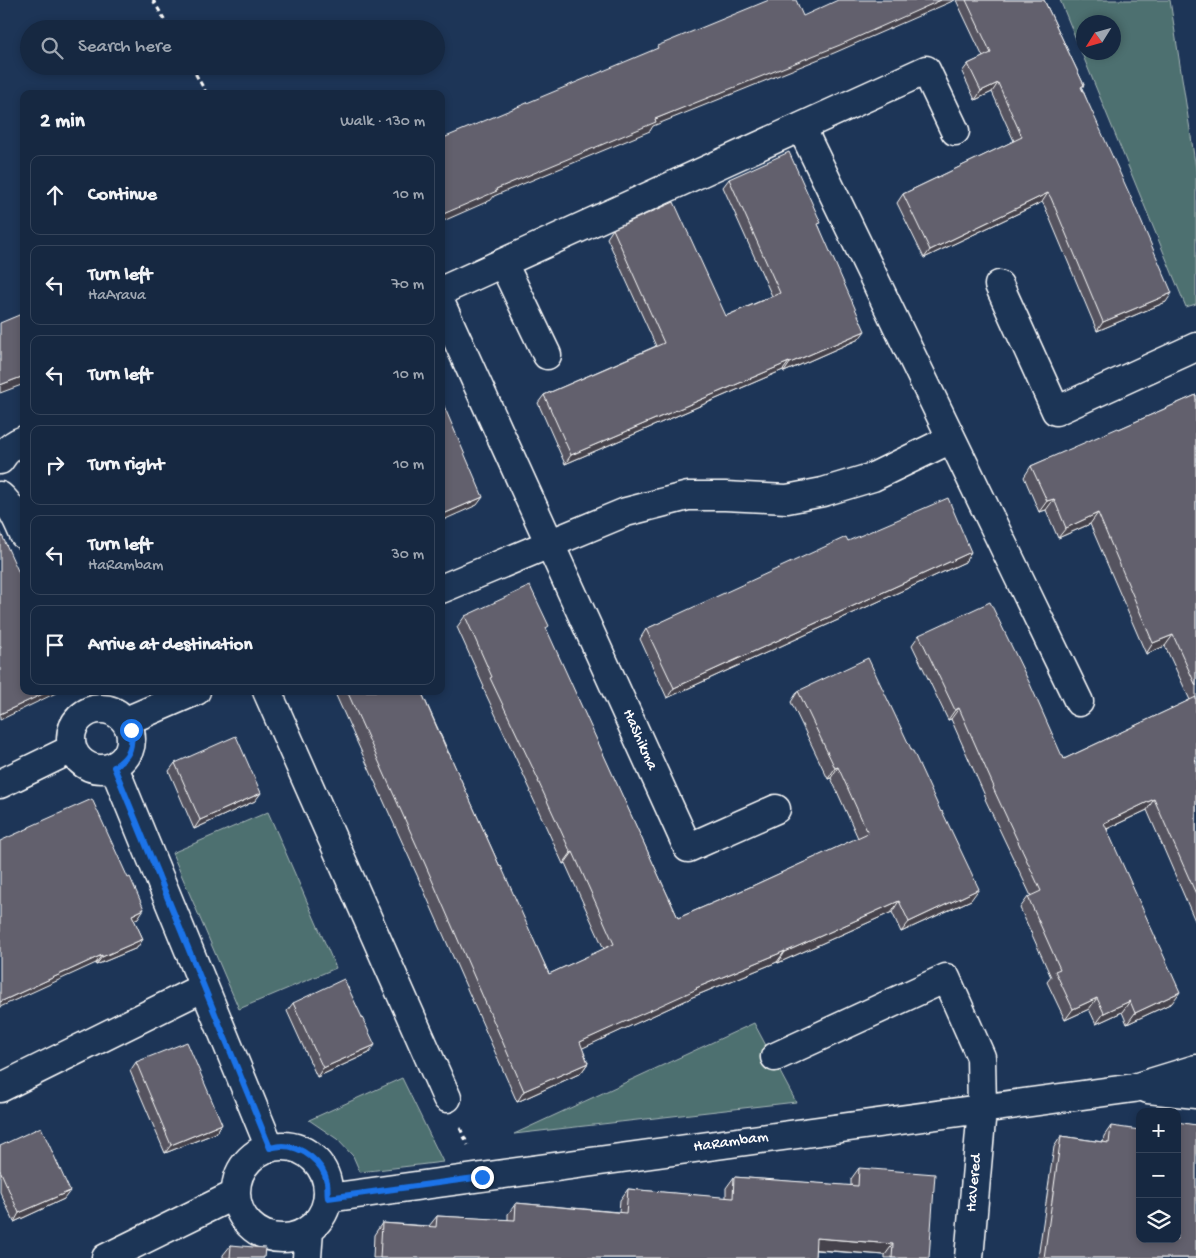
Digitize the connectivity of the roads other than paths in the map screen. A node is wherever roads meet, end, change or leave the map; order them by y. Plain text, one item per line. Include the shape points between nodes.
1 (801, 127) junction
2 (955, 131) dead end
3 (514, 258) junction
4 (999, 285) dead end
5 (445, 289) edge
6 (445, 313) edge
7 (1196, 347) edge
8 (547, 355) dead end
9 (951, 438) junction
10 (20, 441) edge
11 (0, 460) edge
12 (0, 496) edge
13 (20, 526) edge
14 (550, 544) junction
15 (445, 587) edge
16 (187, 695) edge
17 (269, 695) edge
18 (89, 700) edge
19 (1079, 702) dead end
20 (126, 721) junction
21 (72, 749) junction
22 (114, 767) junction
23 (0, 784) edge
24 (776, 809) dead end
25 (204, 987) junction
26 (775, 1057) dead end
27 (1196, 1069) edge
28 (0, 1088) edge
29 (1134, 1088) junction
30 (1196, 1094) edge
31 (447, 1098) road end
32 (982, 1109) junction
33 (270, 1148) junction
34 (236, 1194) junction
35 (328, 1198) junction
36 (309, 1229) junction
37 (106, 1258) edge
38 (307, 1258) edge
39 (969, 1258) edge

1 - 2 street via 926,70
1 - 3 street
1 - 9 street
3 - 5 street
3 - 8 street
4 - 7 street via 1056,411
6 - 14 street, HaShikma
9 - 14 street via 873,477 824,492 787,499 688,496 626,512
9 - 19 street
10 - 11 street via 5,451
12 - 13 street
14 - 15 street
14 - 24 street, HaShikma via 688,848
16 - 20 street
17 - 31 street
18 - 20 street via 97,708 118,713
18 - 21 street via 87,711 73,728
20 - 22 street via 132,742 123,761
21 - 22 street via 86,765 96,769
21 - 23 street
22 - 25 street
25 - 28 street
25 - 33 street
26 - 32 street, HaVered via 946,978 981,1057
27 - 29 street, HaRambam
29 - 30 street, HaRambam
29 - 32 street, HaRambam
32 - 35 street, HaRambam
32 - 39 street, HaVered
33 - 34 street via 255,1155 244,1166 237,1180
33 - 35 street via 298,1149 312,1157 327,1182
34 - 36 street via 240,1210 258,1231 273,1237 295,1236
34 - 37 street
35 - 36 street via 323,1213
36 - 38 street

